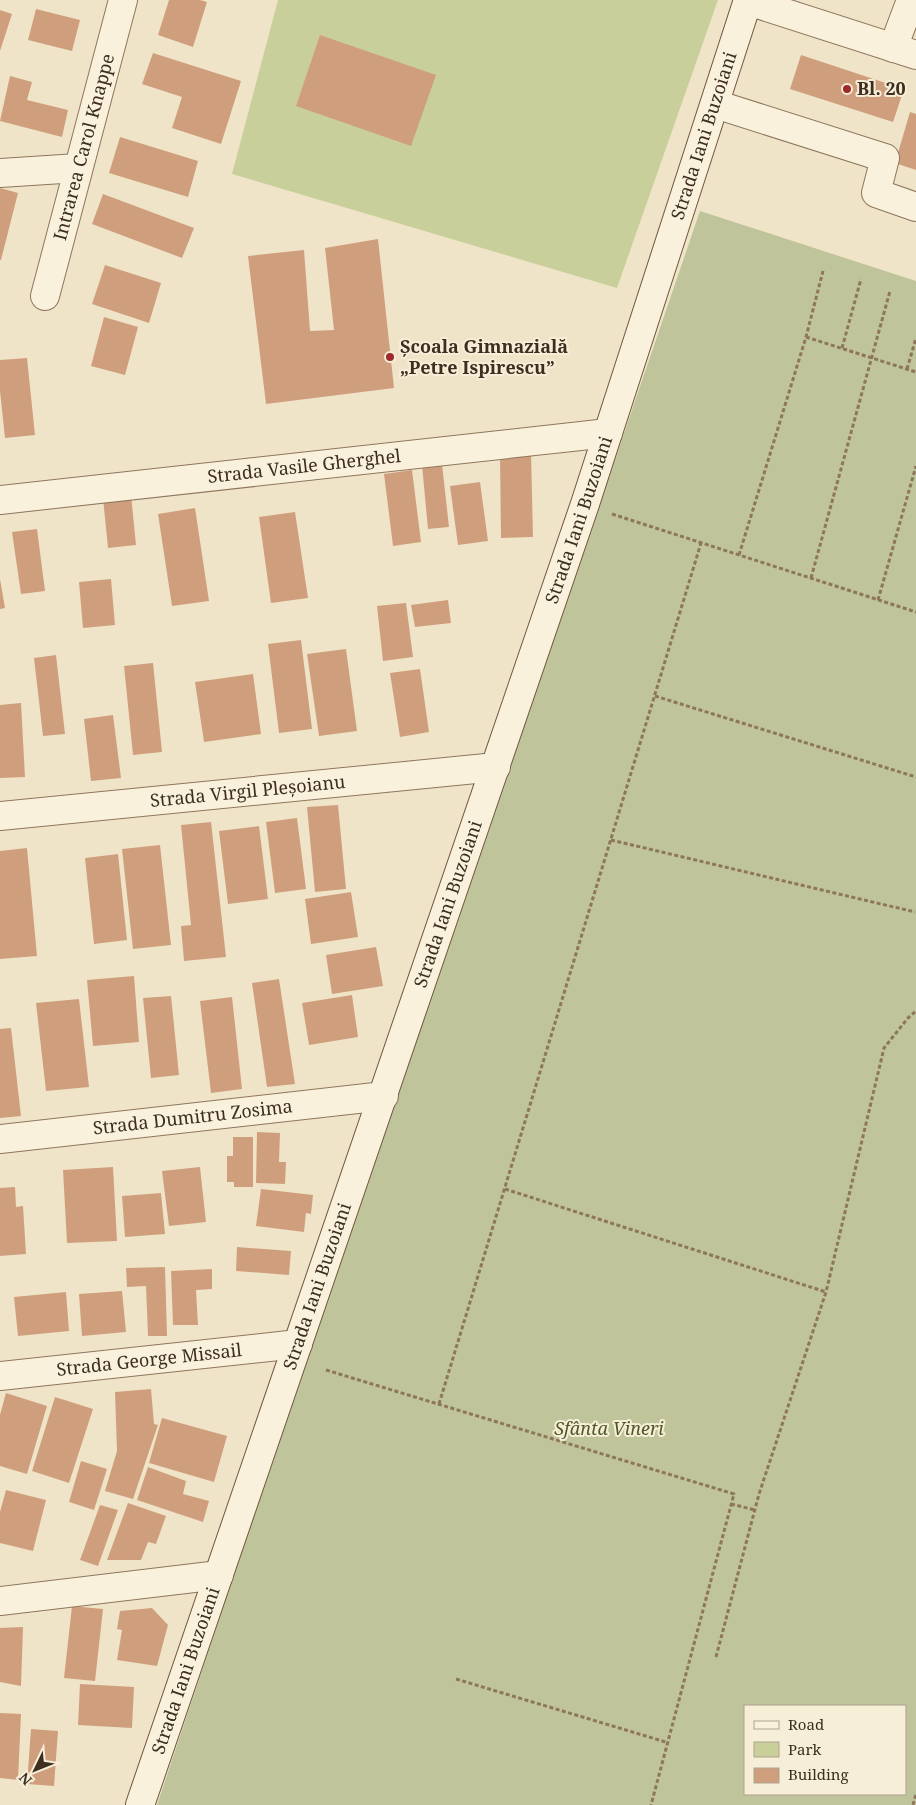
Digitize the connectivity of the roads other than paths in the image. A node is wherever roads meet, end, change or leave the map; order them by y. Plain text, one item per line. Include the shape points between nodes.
1 (123, 0) edge
2 (911, 0) edge
3 (748, 1) edge
4 (904, 51) edge
5 (715, 104) junction
6 (78, 168) junction
7 (0, 173) edge
8 (916, 207) edge
9 (45, 296) dead end
10 (608, 434) junction
11 (0, 500) edge
12 (496, 767) junction
13 (0, 816) edge
14 (384, 1096) junction
15 (0, 1139) edge
16 (298, 1344) junction
17 (0, 1376) edge
18 (219, 1575) junction
19 (0, 1602) edge
20 (140, 1805) edge

1 - 6 street, Intrarea Carol Knappe
2 - 4 street
3 - 4 street
3 - 5 street, Strada Iani Buzoiani
5 - 8 street via 885,158 876,193
5 - 10 street, Strada Iani Buzoiani
6 - 7 street
6 - 9 street, Intrarea Carol Knappe
10 - 11 street, Strada Vasile Gherghel
10 - 12 street, Strada Iani Buzoiani
12 - 13 street, Strada Virgil Pleșoianu
12 - 14 street, Strada Iani Buzoiani
14 - 15 street, Strada Dumitru Zosima
14 - 16 street, Strada Iani Buzoiani
16 - 17 street, Strada George Missail
16 - 18 street, Strada Iani Buzoiani
18 - 19 street
18 - 20 street, Strada Iani Buzoiani

